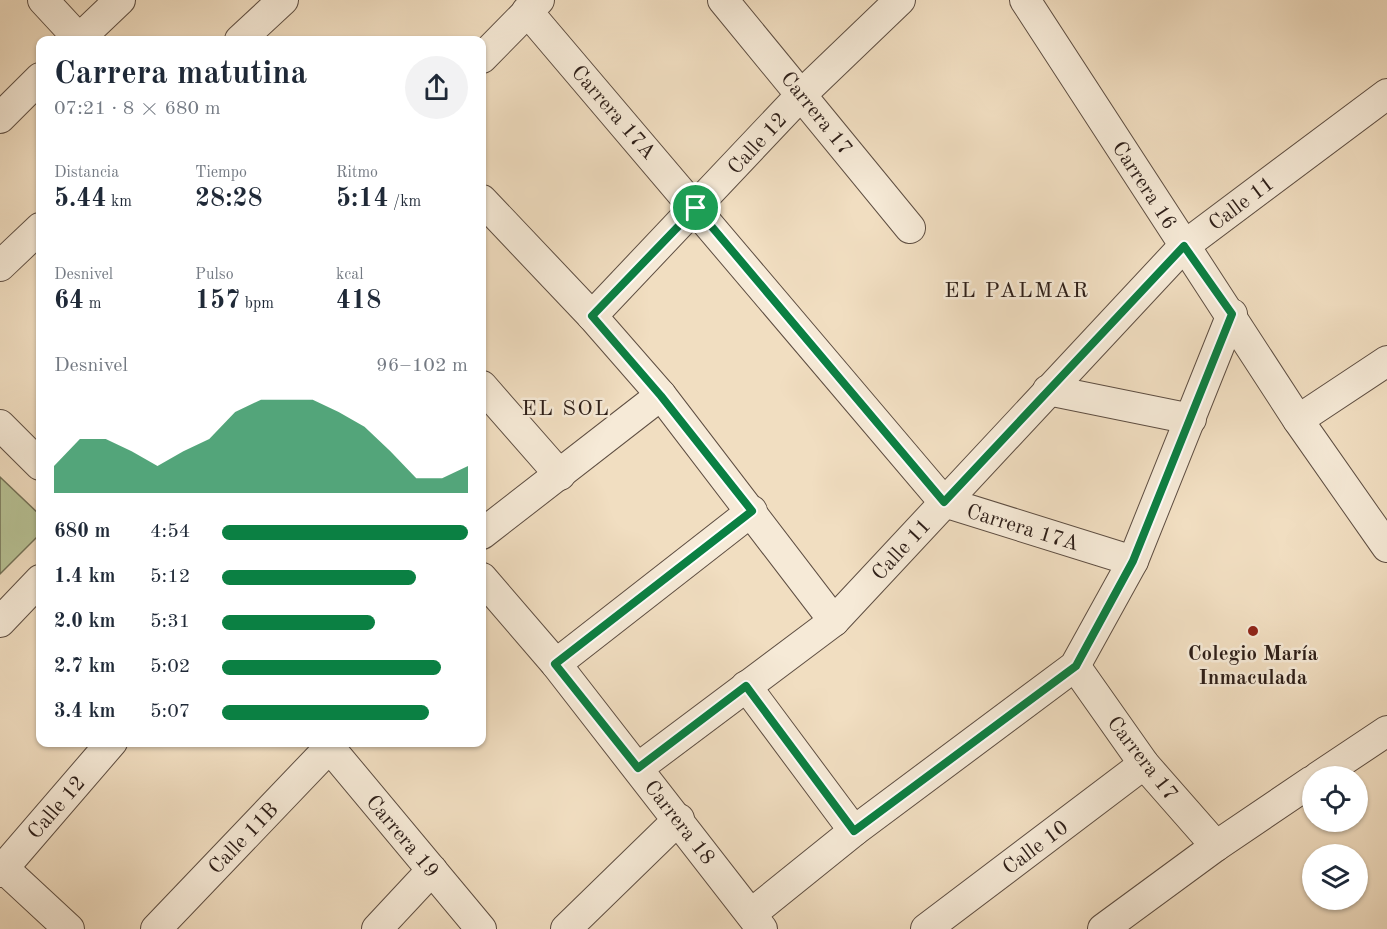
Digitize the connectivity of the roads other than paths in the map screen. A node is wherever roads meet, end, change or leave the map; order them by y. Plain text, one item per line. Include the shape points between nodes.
1 (43, 0) edge
2 (120, 0) edge
3 (283, 0) edge
4 (900, 0) edge
5 (1025, 0) edge
6 (731, 3) edge
7 (533, 6) edge
8 (75, 36) edge
9 (83, 36) edge
10 (244, 36) edge
11 (486, 54) edge
12 (36, 82) edge
13 (802, 94) junction
14 (1387, 94) edge
15 (0, 118) edge
16 (486, 205) edge
17 (696, 208) junction
18 (910, 228) dead end
19 (36, 232) edge
20 (1184, 246) junction
21 (0, 266) edge
22 (1232, 314) junction
23 (592, 316) junction
24 (1387, 361) edge
25 (1048, 390) junction
26 (486, 391) edge
27 (661, 396) junction
28 (1191, 418) junction
29 (1298, 420) junction
30 (0, 425) edge
31 (36, 461) edge
32 (560, 475) junction
33 (944, 502) junction
34 (752, 511) junction
35 (486, 531) edge
36 (1387, 547) edge
37 (1133, 561) junction
38 (36, 584) edge
39 (486, 586) edge
40 (834, 621) junction
41 (0, 622) edge
42 (555, 664) junction
43 (1076, 666) junction
44 (746, 686) junction
45 (1387, 730) edge
46 (108, 747) edge
47 (325, 747) edge
48 (329, 747) edge
49 (1144, 764) junction
50 (1334, 766) edge
51 (638, 768) junction
52 (1302, 788) edge
53 (679, 819) junction
54 (854, 831) junction
55 (1216, 846) junction
56 (1, 868) edge
57 (432, 870) junction
58 (756, 921) edge
59 (69, 929) edge
60 (156, 929) edge
61 (377, 929) edge
62 (481, 929) edge
63 (566, 929) edge
64 (926, 929) edge
65 (1103, 929) edge

1 - 8 street
2 - 9 street
3 - 10 street
4 - 13 street, Calle 12
5 - 20 street, Carrera 16
6 - 13 street, Carrera 17
7 - 11 street
7 - 17 street, Carrera 17A
12 - 15 street
13 - 17 street, Calle 12
13 - 18 street, Carrera 17
14 - 20 street, Calle 11
16 - 23 street
17 - 23 street, Calle 12
17 - 33 street, Carrera 17A
19 - 21 street
20 - 22 street, Carrera 16
20 - 25 street, Calle 11
22 - 28 street
22 - 29 street, Carrera 16
23 - 27 street
24 - 29 street
25 - 28 street
25 - 33 street, Calle 11
26 - 32 street
27 - 32 street
27 - 34 street
28 - 37 street
29 - 36 street, Carrera 16
30 - 31 street
32 - 35 street
33 - 37 street, Carrera 17A
33 - 40 street, Calle 11
34 - 40 street
34 - 42 street
37 - 43 street
38 - 41 street
39 - 42 street, Carrera 18
40 - 44 street, Calle 11
42 - 51 street, Carrera 18
43 - 49 street, Carrera 17
43 - 54 street
44 - 51 street, Calle 11
44 - 54 street
45 - 50 street
46 - 56 street, Calle 12
47 - 60 street, Calle 11B
48 - 57 street, Carrera 19
49 - 55 street, Carrera 17
49 - 64 street, Calle 10
51 - 53 street, Carrera 18
52 - 55 street
53 - 58 street, Carrera 18
53 - 63 street
54 - 58 street
55 - 65 street
56 - 59 street
57 - 61 street
57 - 62 street, Carrera 19

